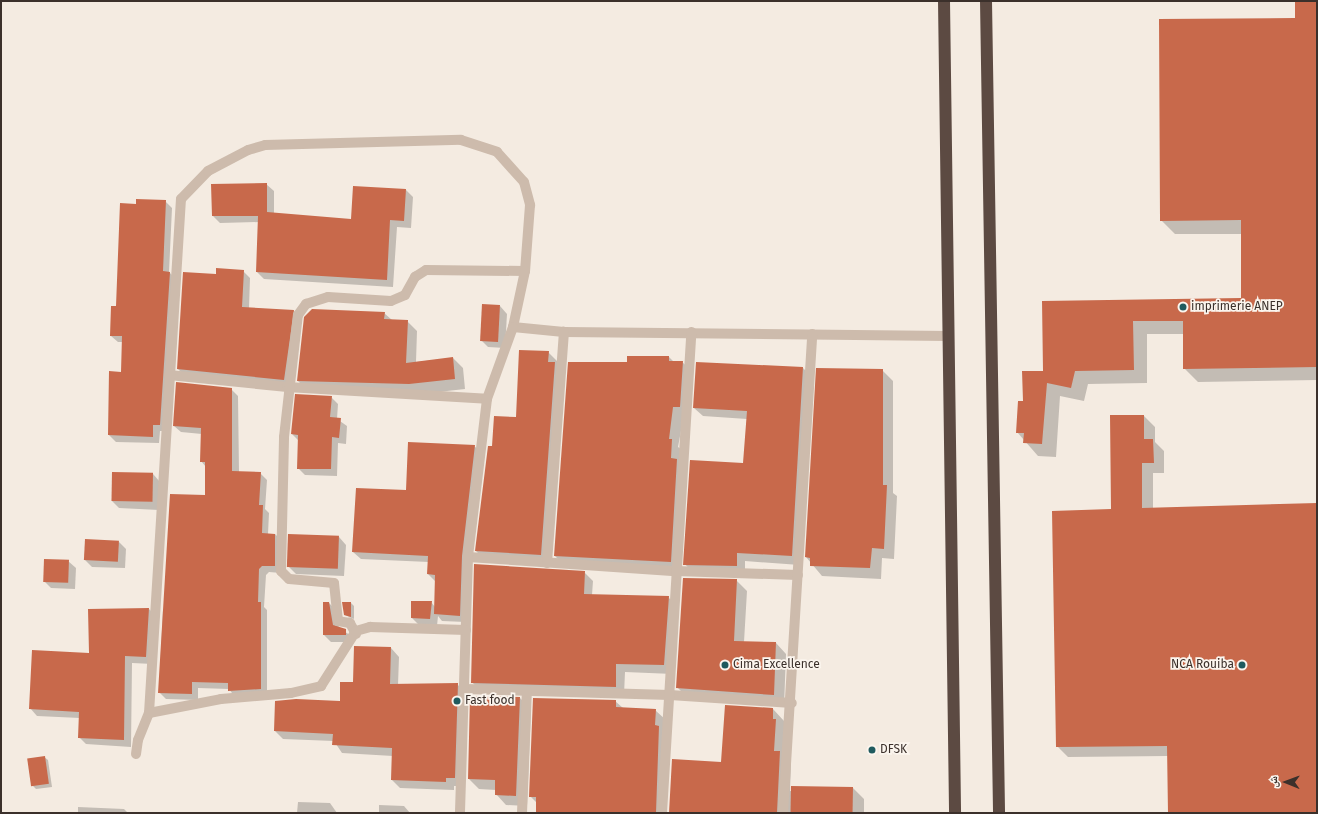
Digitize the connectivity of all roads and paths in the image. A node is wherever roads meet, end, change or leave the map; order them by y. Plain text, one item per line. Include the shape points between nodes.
1 (944, 1) edge
2 (986, 1) edge
3 (525, 271) junction
4 (513, 326) junction
5 (564, 332) junction
6 (691, 332) junction
7 (812, 334) junction
8 (948, 336) junction
9 (169, 375) junction
10 (287, 387) junction
11 (487, 399) junction
12 (468, 557) junction
13 (547, 563) junction
14 (676, 571) junction
15 (798, 575) junction
16 (466, 630) junction
17 (356, 634) junction
18 (466, 689) junction
19 (527, 691) junction
20 (670, 695) junction
21 (792, 703) junction
22 (149, 713) junction
23 (136, 754) dead end
24 (460, 813) edge
25 (522, 813) edge
26 (662, 813) edge
27 (783, 813) edge
28 (955, 813) edge
29 (999, 813) edge

1 - 8 highway
2 - 29 highway
3 - 4 street
3 - 9 street via 530,205 524,182 497,152 462,140 264,145 248,150 208,171 180,199
3 - 10 street via 426,270 415,276 405,295 391,301 328,297 306,304 298,314
4 - 5 street
4 - 11 street
5 - 6 street
5 - 13 street
6 - 7 street
6 - 14 street
7 - 8 street
7 - 15 street
8 - 28 highway
9 - 10 street
9 - 22 street
10 - 11 street
10 - 17 street via 281,571 289,579 334,583 338,621 350,623
11 - 12 street
12 - 13 street
12 - 16 street
13 - 14 street
14 - 15 street
14 - 20 street
15 - 21 street
16 - 17 street via 370,627 356,631
16 - 18 street
17 - 22 street via 321,686 291,693 221,699
18 - 19 street
18 - 24 street
19 - 20 street
19 - 25 street
20 - 21 street
20 - 26 street
21 - 27 street
22 - 23 street via 138,740

